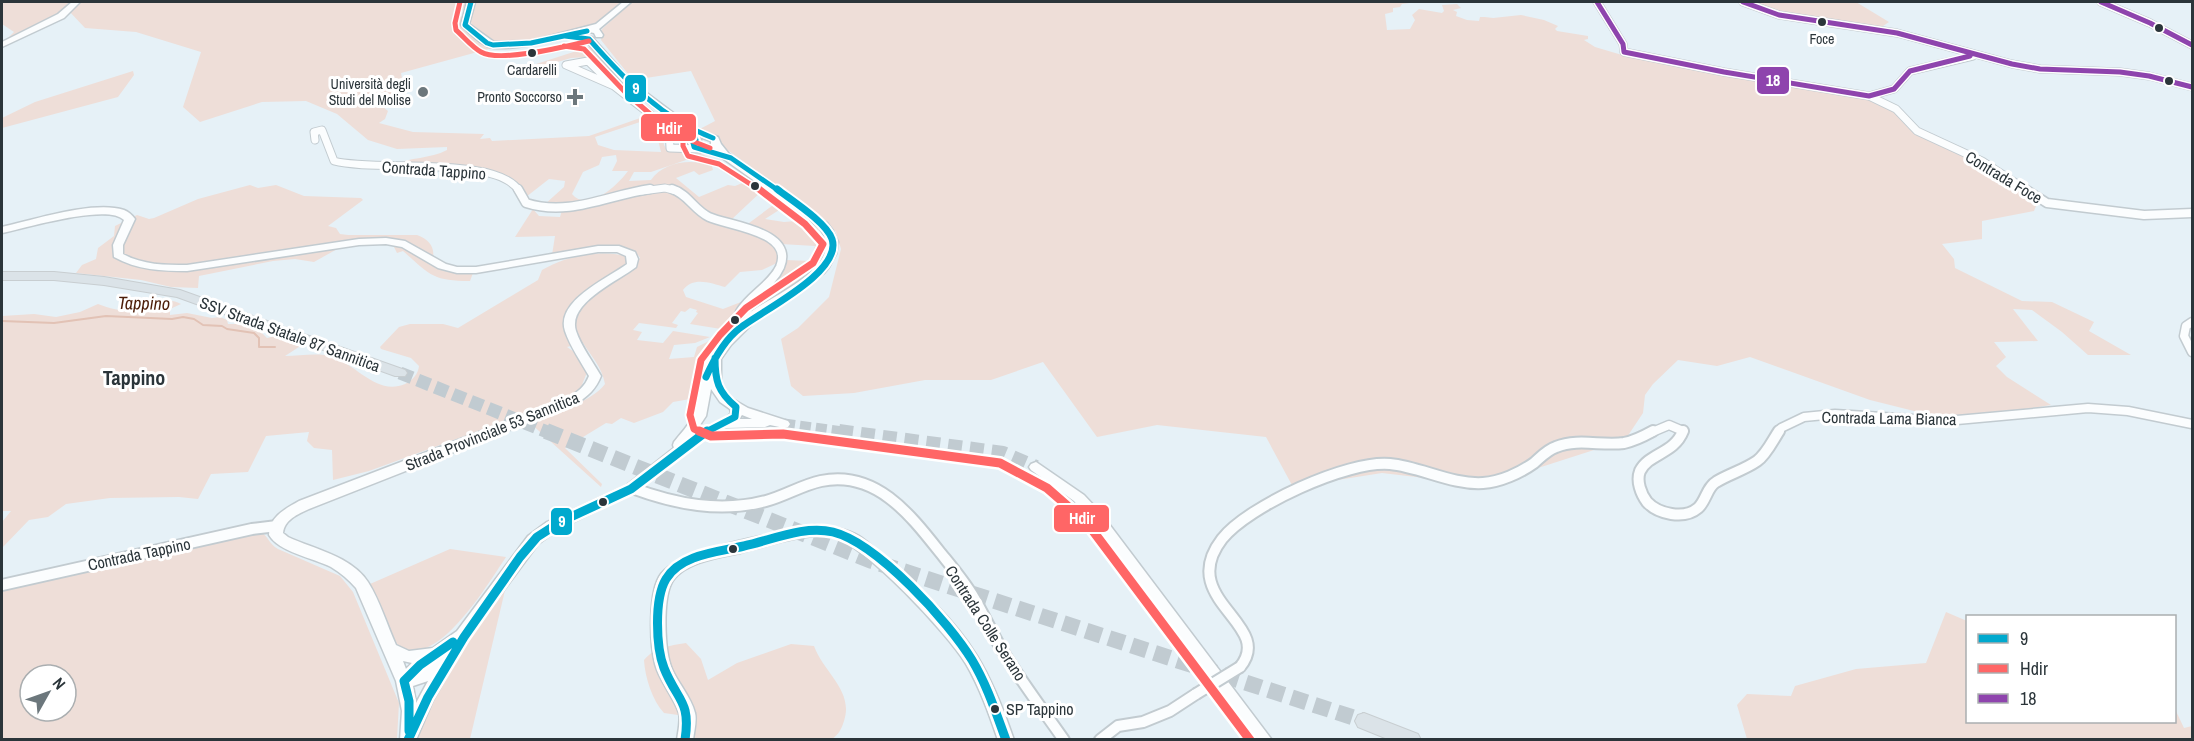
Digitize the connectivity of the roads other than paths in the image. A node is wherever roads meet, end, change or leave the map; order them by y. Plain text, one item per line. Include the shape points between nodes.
1 (76, 2) edge
2 (471, 2) edge
3 (627, 2) edge
4 (1597, 2) edge
5 (1743, 2) edge
6 (2101, 2) edge
7 (591, 35) junction
8 (2, 45) edge
9 (2193, 45) edge
10 (1978, 56) junction
11 (614, 86) junction
12 (2193, 87) edge
13 (1869, 96) junction
14 (315, 140) dead end
15 (702, 142) junction
16 (2193, 213) edge
17 (2, 230) edge
18 (2, 276) edge
19 (753, 316) junction
20 (2193, 322) edge
21 (2193, 352) edge
22 (715, 358) junction
23 (400, 373) tunnel mouth
24 (731, 404) junction
25 (701, 413) junction
26 (2193, 424) edge
27 (721, 425) junction
28 (671, 456) junction
29 (1036, 467) tunnel mouth
30 (632, 488) junction
31 (277, 526) junction
32 (2, 585) edge
33 (391, 650) junction
34 (443, 656) junction
35 (404, 681) junction
36 (1364, 721) tunnel mouth
37 (408, 740) edge
38 (685, 740) edge
39 (1006, 740) edge
40 (1064, 740) edge
41 (1100, 740) edge
42 (1264, 740) edge
43 (1412, 740) edge

1 - 8 street via 61,16
2 - 7 street via 465,25 487,43 502,46
3 - 7 street
4 - 13 street via 1624,52
5 - 10 street via 1779,15 1897,33
6 - 9 street
7 - 15 street via 629,84
10 - 12 street via 2040,69 2149,76
10 - 13 street via 1910,71 1902,85
11 - 11 street via 588,61 566,65 585,73
11 - 15 street via 669,129 670,148 679,150
13 - 16 street, Contrada Foce via 1896,109 1917,131 1982,161 2047,203 2144,215
14 - 19 street, Contrada Tappino via 314,132 321,130 334,161 348,165 501,175 516,185 526,203 544,208 583,205 646,190 679,191 706,215 764,234 779,246 781,266 740,312
15 - 19 street via 823,225 833,239 832,253 820,271
17 - 31 street, Strada Provinciale 53 Sannitica via 86,212 123,213 130,219 118,245 118,255 126,261 167,268 367,242 405,244 442,266 457,270 598,249 619,249 631,254 632,265 578,304 569,321 595,376 585,394 304,505
18 - 23 main road, SSV Strada Statale 87 Sannitica via 94,280 180,294
19 - 22 street
20 - 21 street via 2186,326 2184,336
22 - 24 street via 715,384
22 - 25 street via 705,381
24 - 25 street via 712,403
24 - 27 street via 735,417
24 - 27 street via 784,424
25 - 27 street via 704,424
25 - 28 street
26 - 41 street, Contrada Lama Bianca, bridge via 2128,411 2088,408 1946,421 1834,414 1804,417 1781,428 1760,460 1713,483 1698,508 1677,515 1652,507 1640,488 1639,474 1649,460 1671,449 1682,438 1683,431 1669,425 1641,439 1622,443 1555,447 1528,466 1490,482 1472,482 1388,464 1322,478 1243,522 1221,539 1210,564 1213,594 1248,638 1248,656 1240,668 1170,711 1143,722 1118,726
27 - 28 street via 705,431
28 - 30 street
29 - 42 street via 1079,498 1095,516
30 - 34 street via 552,526 533,540
30 - 40 street, Contrada Colle Serano via 672,501 718,506 765,501 836,479 882,490 904,508 969,590 1005,656
31 - 32 street, Contrada Tappino
31 - 33 street via 276,535 283,541 341,566 357,579
33 - 34 street via 413,657
33 - 35 street
34 - 35 street via 424,677
34 - 37 street
35 - 37 street via 410,711
36 - 43 main road
38 - 39 street via 688,714 663,667 659,648 660,596 666,578 684,563 706,555 815,530 835,532 854,540 952,633 975,667

